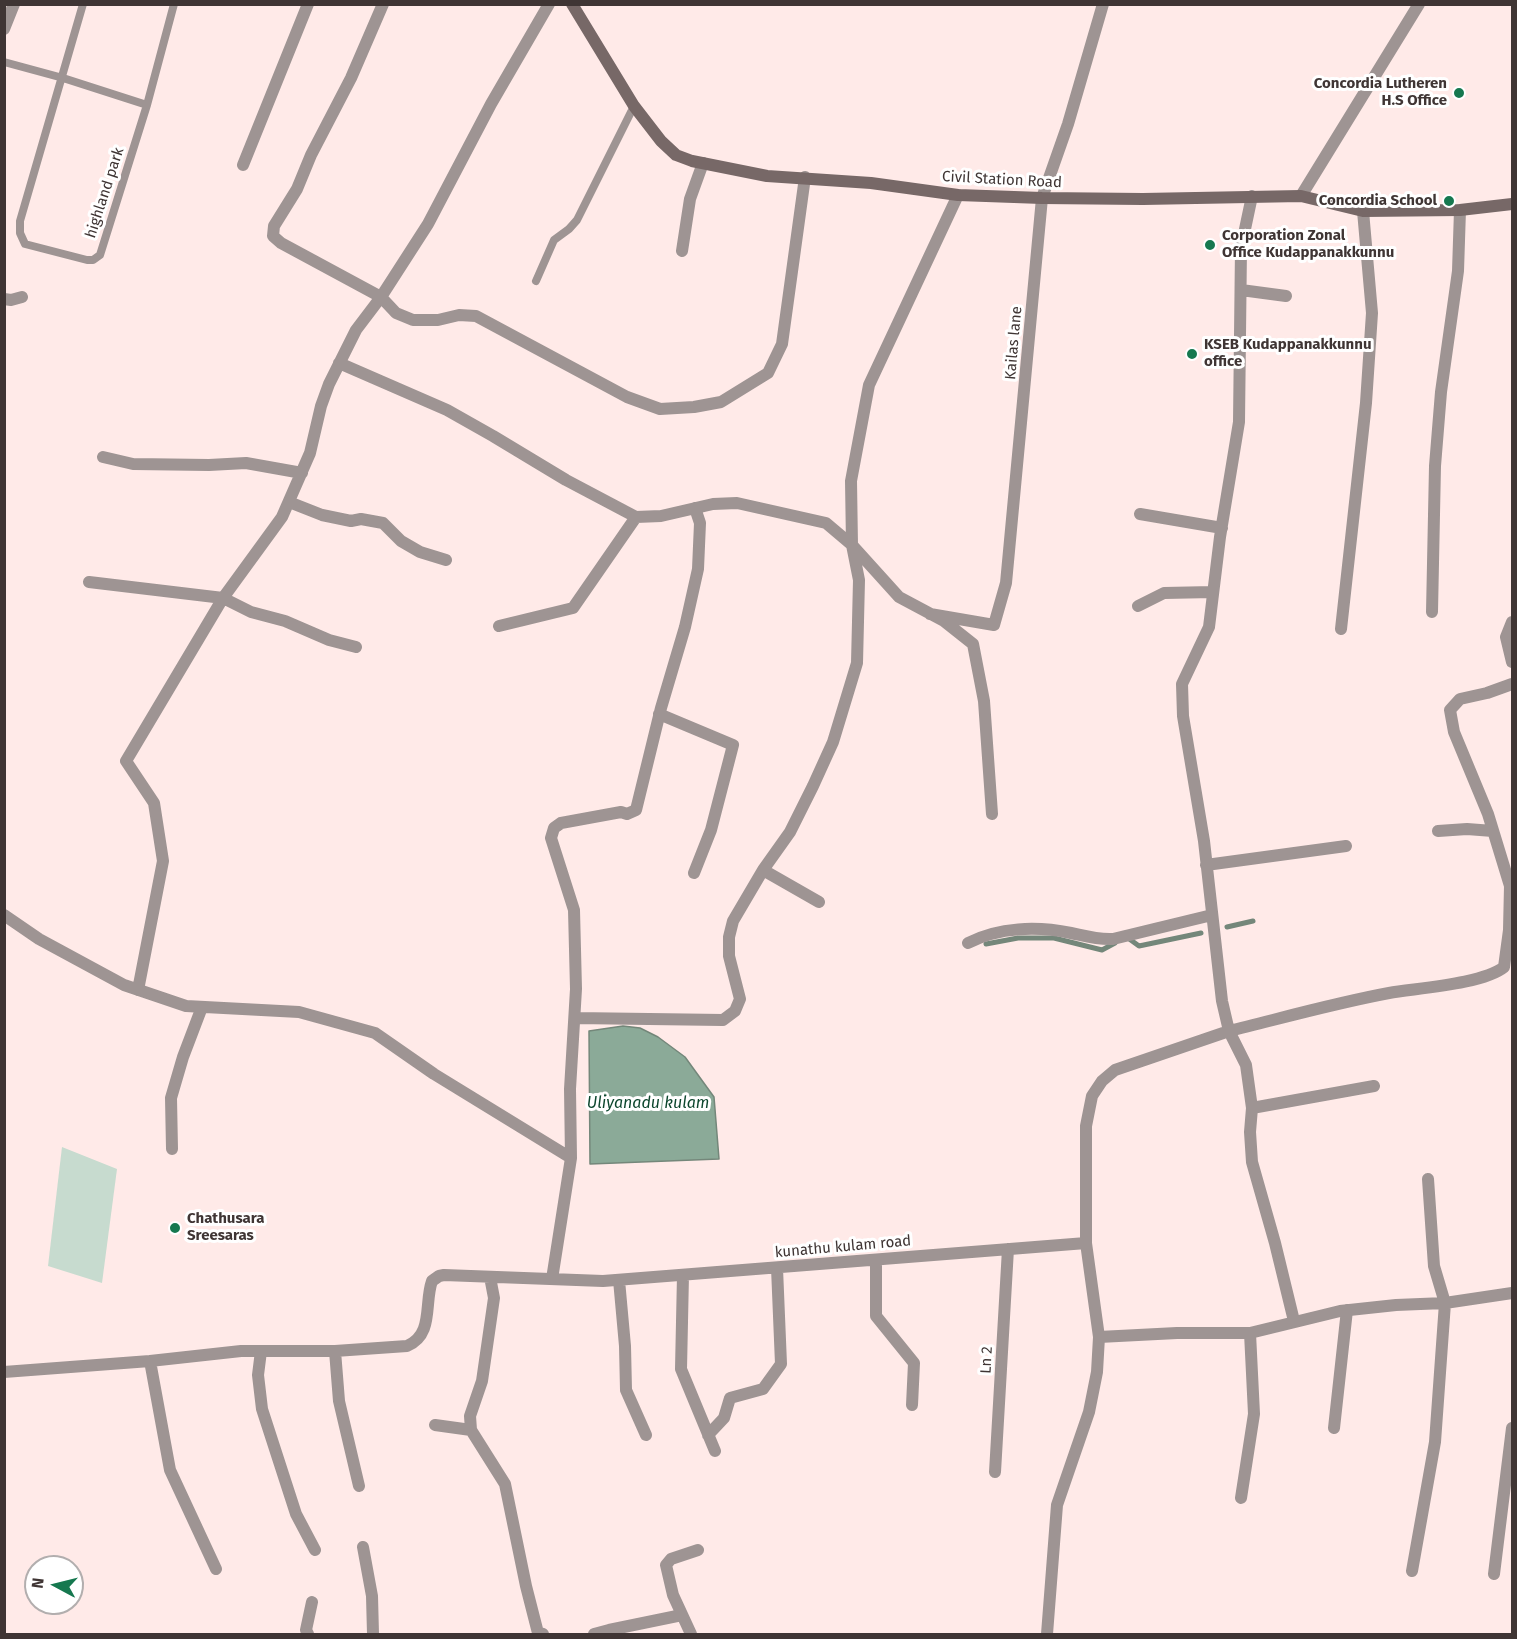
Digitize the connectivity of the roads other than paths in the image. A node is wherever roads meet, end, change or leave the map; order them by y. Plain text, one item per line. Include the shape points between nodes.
1 (14, 4) edge
2 (83, 4) edge
3 (174, 4) edge
4 (308, 4) edge
5 (383, 4) edge
6 (549, 4) edge
7 (572, 4) edge
8 (1103, 4) edge
9 (1419, 4) edge
10 (4, 29) edge
11 (4, 62) edge
12 (63, 78) junction
13 (147, 105) junction
14 (634, 106) junction
15 (703, 163) junction
16 (243, 165) dead end
17 (805, 177) junction
18 (958, 195) junction
19 (1252, 196) junction
20 (1301, 196) junction
21 (1042, 198) junction
22 (1512, 204) edge
23 (1363, 210) junction
24 (1460, 210) junction
25 (682, 251) dead end
26 (536, 281) dead end
27 (1241, 290) junction
28 (1286, 296) dead end
29 (22, 297) dead end
30 (381, 297) junction
31 (4, 299) edge
32 (339, 363) junction
33 (103, 457) dead end
34 (302, 473) junction
35 (289, 502) junction
36 (695, 508) junction
37 (1140, 514) dead end
38 (636, 517) junction
39 (1222, 528) junction
40 (852, 545) junction
41 (446, 560) dead end
42 (89, 582) dead end
43 (1213, 592) junction
44 (223, 598) junction
45 (1138, 606) dead end
46 (1432, 612) dead end
47 (930, 614) junction
48 (1512, 622) edge
49 (499, 626) dead end
50 (1341, 629) dead end
51 (356, 647) dead end
52 (1512, 662) edge
53 (1512, 684) edge
54 (659, 714) junction
55 (992, 814) dead end
56 (1438, 831) dead end
57 (1493, 831) junction
58 (1346, 846) dead end
59 (1206, 866) junction
60 (763, 870) junction
61 (694, 873) dead end
62 (819, 902) dead end
63 (4, 915) edge
64 (1212, 915) junction
65 (968, 943) dead end
66 (138, 990) junction
67 (202, 1007) junction
68 (575, 1018) junction
69 (1229, 1031) junction
70 (1374, 1086) dead end
71 (1252, 1108) junction
72 (172, 1149) dead end
73 (571, 1158) junction
74 (1428, 1179) dead end
75 (1086, 1243) junction
76 (1008, 1249) junction
77 (876, 1260) junction
78 (777, 1268) junction
79 (683, 1275) junction
80 (490, 1277) junction
81 (552, 1279) junction
82 (619, 1280) junction
83 (1512, 1293) edge
84 (1445, 1303) junction
85 (1347, 1310) junction
86 (1294, 1321) junction
87 (1250, 1333) junction
88 (1099, 1338) junction
89 (261, 1351) junction
90 (335, 1351) junction
91 (150, 1361) junction
92 (4, 1372) edge
93 (912, 1405) dead end
94 (435, 1425) dead end
95 (1334, 1428) dead end
96 (1512, 1428) edge
97 (471, 1430) junction
98 (708, 1434) junction
99 (646, 1435) dead end
100 (715, 1451) dead end
101 (995, 1472) dead end
102 (359, 1486) dead end
103 (1241, 1498) dead end
104 (363, 1547) dead end
105 (315, 1550) dead end
106 (698, 1550) dead end
107 (216, 1569) dead end
108 (1412, 1571) dead end
109 (1494, 1574) dead end
110 (312, 1602) dead end
111 (682, 1614) junction
112 (308, 1635) edge
113 (373, 1635) edge
114 (543, 1635) edge
115 (594, 1635) edge
116 (691, 1635) edge
117 (1047, 1635) edge

1 - 10 street
2 - 12 lane, highland park
3 - 13 lane, highland park
4 - 16 street
5 - 30 street via 297,189 272,232 281,243
6 - 30 street via 428,224
7 - 14 main road, Civil Station Road
8 - 21 street, Kailas lane
9 - 20 street
11 - 12 lane
12 - 13 lane
12 - 13 lane, highland park via 20,221 25,244 87,260 100,255
14 - 15 main road, Civil Station Road via 676,155
14 - 26 lane via 577,220 554,240
15 - 17 main road, Civil Station Road via 767,176
15 - 25 street via 690,199
17 - 18 main road, Civil Station Road
17 - 30 street via 782,344 768,373 721,402 660,409 627,397 476,316 413,320 396,313
18 - 21 main road, Civil Station Road
18 - 40 street via 869,385 851,482
19 - 20 main road, Civil Station Road
19 - 21 main road, Civil Station Road
19 - 27 street via 1241,248
20 - 23 main road, Civil Station Road
21 - 47 street, Kailas lane via 1006,583 994,626
22 - 24 main road, Civil Station Road
23 - 24 main road, Civil Station Road
23 - 50 street via 1372,313
24 - 46 street via 1458,271 1435,466
27 - 28 street
27 - 39 street via 1239,422
29 - 31 street
30 - 32 street via 356,330
32 - 34 street via 321,406
32 - 38 street via 447,410
33 - 34 street via 133,464 246,463
34 - 35 street
35 - 41 street via 341,519 383,524 420,552
35 - 44 street
36 - 38 street
36 - 40 street via 737,503 763,508 826,523
36 - 54 street via 700,523 698,569 686,627
37 - 39 street
38 - 49 street via 573,608
39 - 43 street
40 - 47 street via 899,597
40 - 60 street via 859,580 857,663 833,742 790,832
42 - 44 street
43 - 45 street via 1164,593
43 - 59 street via 1209,627 1182,684 1183,716
44 - 51 street via 251,612
44 - 66 street via 126,761 154,804 163,861
47 - 55 street via 973,644 984,701
48 - 52 street via 1506,637
53 - 57 street via 1460,699 1450,710 1454,732
54 - 61 street via 734,745 711,830
54 - 68 street via 636,810 561,823 554,828 554,848 574,910
56 - 57 street
57 - 69 street via 1510,886 1506,958 1504,967 1495,974 1389,993
58 - 59 street
59 - 64 street
60 - 62 street
60 - 68 street via 740,907 729,937 729,956 740,999 735,1011 723,1020
63 - 66 street via 39,939
64 - 65 street via 1113,939 1021,929 994,933
64 - 69 street
66 - 67 street via 186,1006
67 - 72 street via 171,1098
67 - 73 street via 299,1012 375,1033
68 - 73 street
69 - 71 street via 1246,1065
69 - 75 street via 1115,1070 1102,1081 1092,1096 1086,1126
70 - 71 street
71 - 86 street via 1252,1162
73 - 81 street
74 - 84 street via 1434,1266
75 - 76 street, kunathu kulam road
75 - 88 street
76 - 77 street, kunathu kulam road
76 - 101 street, Ln 2
77 - 78 street, kunathu kulam road
77 - 93 street via 876,1316 914,1363
78 - 79 street, kunathu kulam road
78 - 98 street via 781,1364 763,1389 730,1398 724,1418
79 - 82 street, kunathu kulam road
79 - 98 street via 681,1369
80 - 81 street, kunathu kulam road
80 - 90 street, kunathu kulam road via 434,1278 424,1329 407,1346
80 - 97 street via 494,1299 482,1381 470,1416
81 - 82 street, kunathu kulam road
82 - 99 street via 626,1389
83 - 84 street
84 - 85 street
84 - 108 street via 1435,1442
85 - 86 street
85 - 95 street
86 - 87 street
87 - 88 street
87 - 103 street via 1254,1414
88 - 117 street via 1089,1412 1057,1505
89 - 90 street
89 - 91 street
89 - 105 street via 258,1375 262,1409 296,1514
90 - 102 street via 339,1401
91 - 92 street
91 - 107 street via 170,1470
94 - 97 street
96 - 109 street
97 - 114 street via 505,1484 526,1586 538,1633
98 - 100 street
104 - 113 street via 372,1596
106 - 111 street via 671,1559 666,1565
110 - 112 street
111 - 115 street
111 - 116 street

